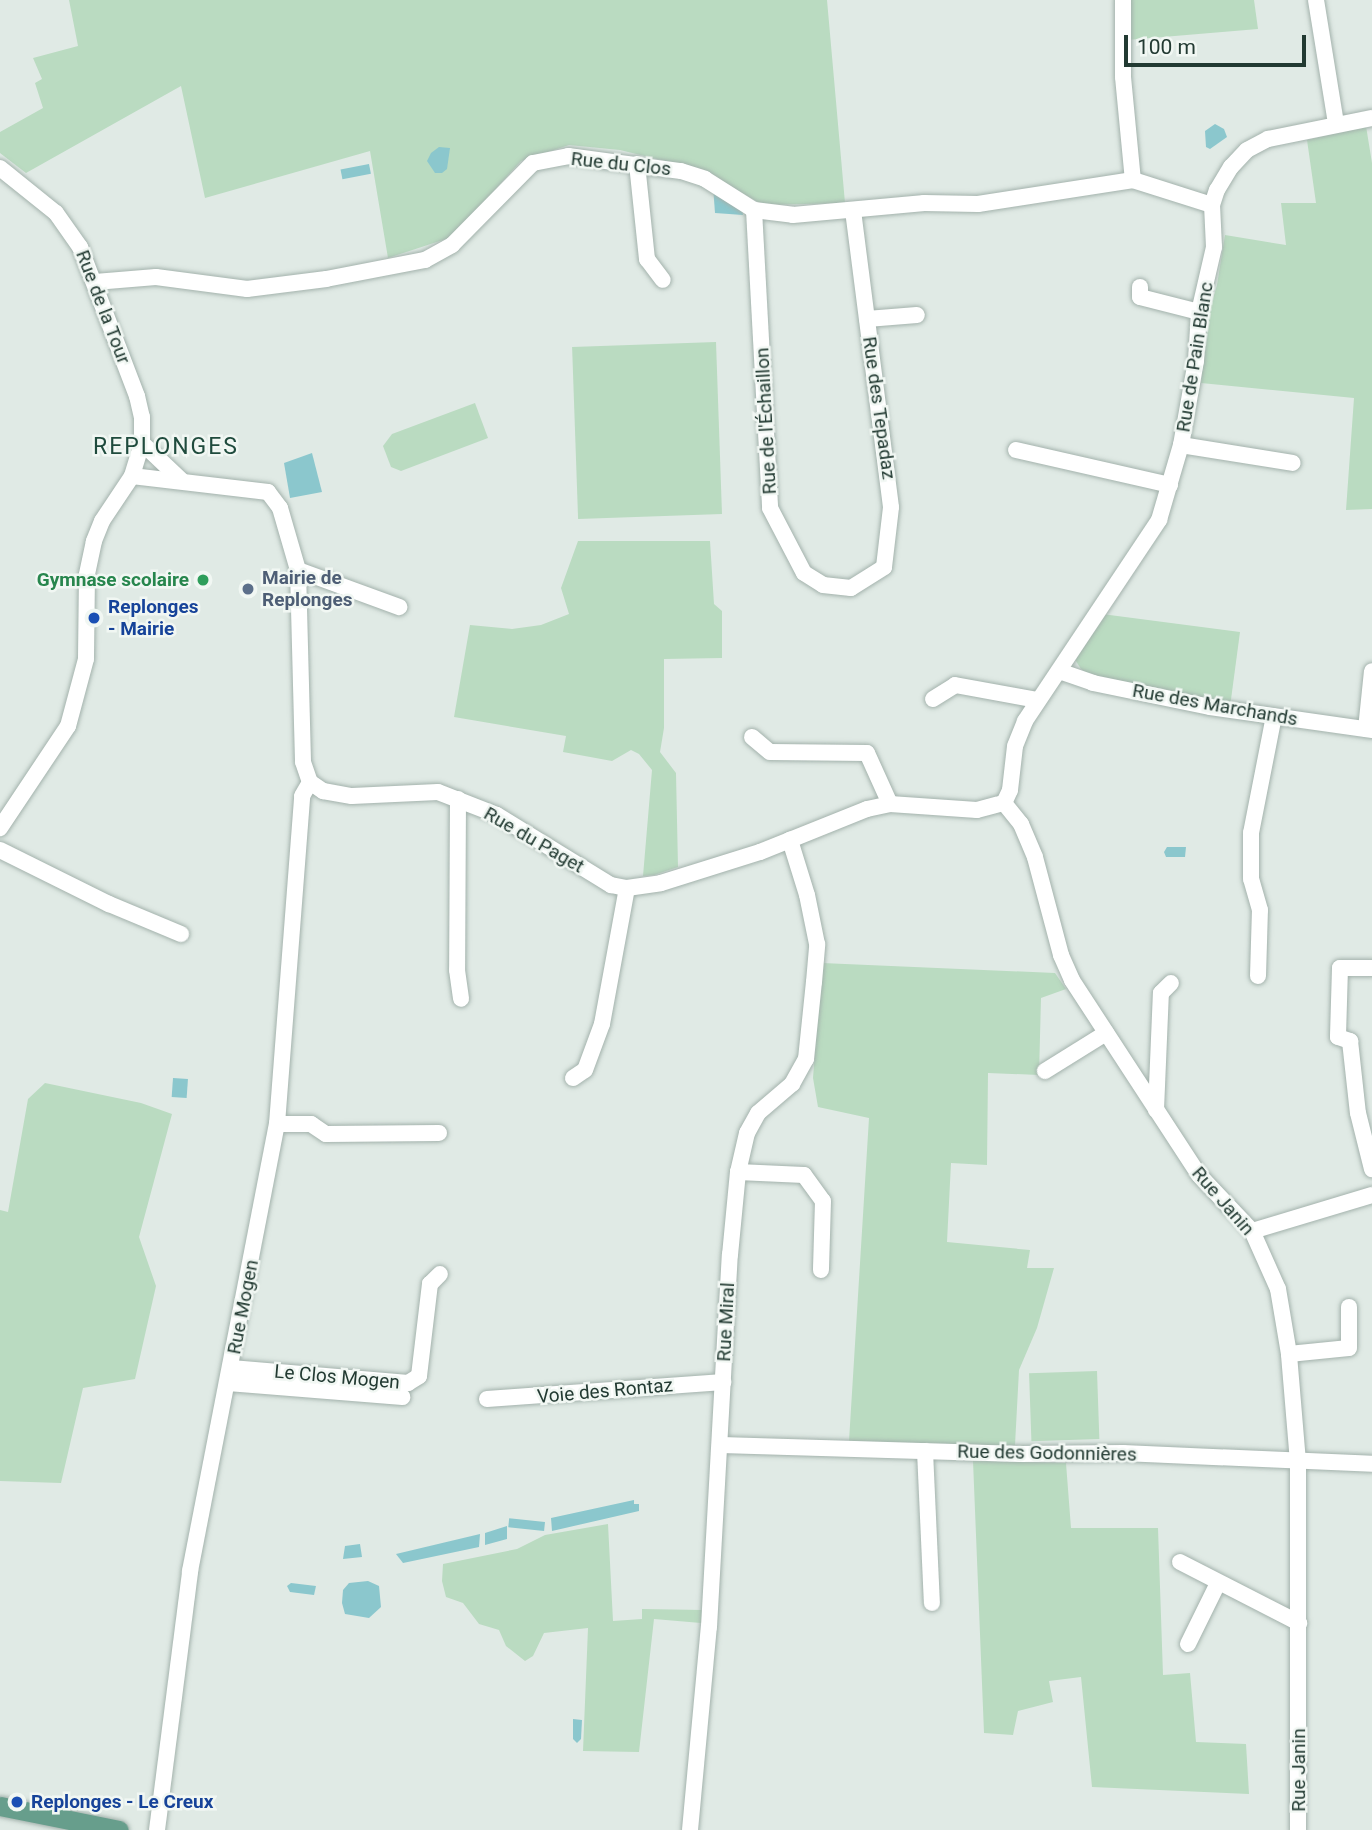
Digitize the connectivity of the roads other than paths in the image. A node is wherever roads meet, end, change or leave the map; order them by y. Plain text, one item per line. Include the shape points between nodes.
1 (1123, 0) edge
2 (1316, 0) edge
3 (1372, 118) edge
4 (1336, 124) junction
5 (638, 164) junction
6 (0, 168) edge
7 (1133, 180) junction
8 (1212, 205) junction
9 (754, 210) junction
10 (853, 211) junction
11 (663, 280) dead end
12 (95, 282) junction
13 (1140, 287) dead end
14 (1199, 312) junction
15 (918, 315) dead end
16 (867, 319) junction
17 (142, 443) junction
18 (1181, 446) junction
19 (1016, 450) dead end
20 (1293, 463) dead end
21 (132, 476) junction
22 (181, 480) junction
23 (1170, 485) junction
24 (298, 570) junction
25 (851, 588) joint
26 (399, 607) dead end
27 (1059, 671) junction
28 (1372, 671) edge
29 (933, 699) dead end
30 (1037, 701) junction
31 (1274, 716) junction
32 (1369, 729) edge
33 (752, 737) dead end
34 (310, 782) junction
35 (458, 799) junction
36 (1004, 803) junction
37 (891, 804) junction
38 (0, 828) edge
39 (790, 840) junction
40 (0, 850) edge
41 (627, 888) junction
42 (181, 934) dead end
43 (1372, 968) edge
44 (1258, 976) dead end
45 (1171, 983) dead end
46 (461, 999) dead end
47 (1106, 1033) junction
48 (1045, 1070) dead end
49 (573, 1078) dead end
50 (1156, 1110) junction
51 (277, 1124) junction
52 (439, 1133) dead end
53 (1372, 1168) edge
54 (738, 1172) junction
55 (1372, 1195) edge
56 (1252, 1231) junction
57 (821, 1270) dead end
58 (440, 1275) dead end
59 (1349, 1307) dead end
60 (1289, 1354) junction
61 (229, 1376) junction
62 (723, 1382) junction
63 (402, 1397) dead end
64 (487, 1399) dead end
65 (721, 1446) junction
66 (925, 1451) junction
67 (1298, 1462) junction
68 (1372, 1464) edge
69 (1180, 1562) dead end
70 (1218, 1583) junction
71 (932, 1603) dead end
72 (1299, 1623) junction
73 (1188, 1644) dead end
74 (0, 1806) edge
75 (119, 1830) edge
76 (156, 1830) edge
77 (690, 1830) edge
78 (1298, 1830) edge

1 - 7 street via 1122,55
2 - 4 street
3 - 4 street, Rue de Pain Blanc
4 - 8 street, Rue de Pain Blanc via 1268,139 1247,150 1231,167
5 - 9 street, Rue du Clos via 705,179
5 - 11 street via 646,259
5 - 12 street, Rue du Clos via 568,156 533,163 452,245 425,260 247,289 156,277
6 - 12 street, Rue de la Tour via 69,228
7 - 8 street
7 - 10 street, Rue du Clos via 978,204 923,203
8 - 14 street, Rue de Pain Blanc via 1214,247
9 - 10 street, Rue du Clos via 793,215
9 - 25 street, Rue de l'Échaillon via 770,508 804,573 823,585
10 - 16 street, Rue des Tepadaz
12 - 17 street, Rue de la Tour via 137,396
13 - 14 street via 1140,297
14 - 18 street, Rue de Pain Blanc via 1196,361
15 - 16 street
16 - 25 street, Rue des Tepadaz via 889,475 890,519 884,567
17 - 21 street, Rue de la Tour
17 - 22 street
18 - 20 street
18 - 23 street, Rue de Pain Blanc
19 - 23 street
21 - 22 street
21 - 38 street, Rue de la Tour via 94,541 87,575 86,659 68,726
22 - 24 street via 268,492 280,508
23 - 27 street, Rue de Pain Blanc via 1159,520
24 - 26 street
24 - 34 street via 303,762
27 - 30 street
27 - 31 street, Rue des Marchands via 1093,683
28 - 32 street
29 - 30 street via 955,685
30 - 36 street via 1020,730
31 - 32 street, Rue des Marchands
31 - 44 street via 1251,833 1251,879 1260,910
33 - 37 street via 770,752 867,752
34 - 35 street, Rue du Paget via 323,791 352,796 438,793
34 - 51 street, Rue Mogen via 302,796
35 - 41 street, Rue du Paget via 497,815 611,885
35 - 46 street via 457,970
36 - 37 street via 977,810
36 - 47 street, Rue Janin via 1021,824 1035,857 1072,980
37 - 39 street
39 - 41 street via 661,883
39 - 54 street, Rue Miral via 817,944 806,1059 792,1084 758,1114 747,1133
40 - 42 street
41 - 49 street via 601,1024 585,1070
43 - 53 street via 1340,968 1338,1037 1350,1041 1358,1113
45 - 50 street via 1161,993
47 - 48 street
47 - 50 street, Rue Janin
50 - 56 street, Rue Janin via 1199,1175
51 - 52 street via 311,1124 326,1134
51 - 61 street, Rue Mogen
54 - 57 street via 804,1175 823,1200
54 - 62 street, Rue Miral
55 - 56 street
56 - 60 street, Rue Janin via 1278,1289
58 - 61 street, Le Clos Mogen via 430,1284 419,1376 408,1383
59 - 60 street via 1349,1348
60 - 67 street, Rue Janin
61 - 63 street
61 - 76 street, Rue Mogen via 190,1571
62 - 64 street, Voie des Rontaz
62 - 65 street, Rue Miral
65 - 66 street, Rue des Godonnières
65 - 77 street, Rue Miral
66 - 67 street, Rue des Godonnières via 1123,1453
66 - 71 street
67 - 68 street, Rue des Godonnières
67 - 72 street, Rue Janin
69 - 70 street
70 - 72 street
70 - 73 street
72 - 78 street, Rue Janin
74 - 75 main road

